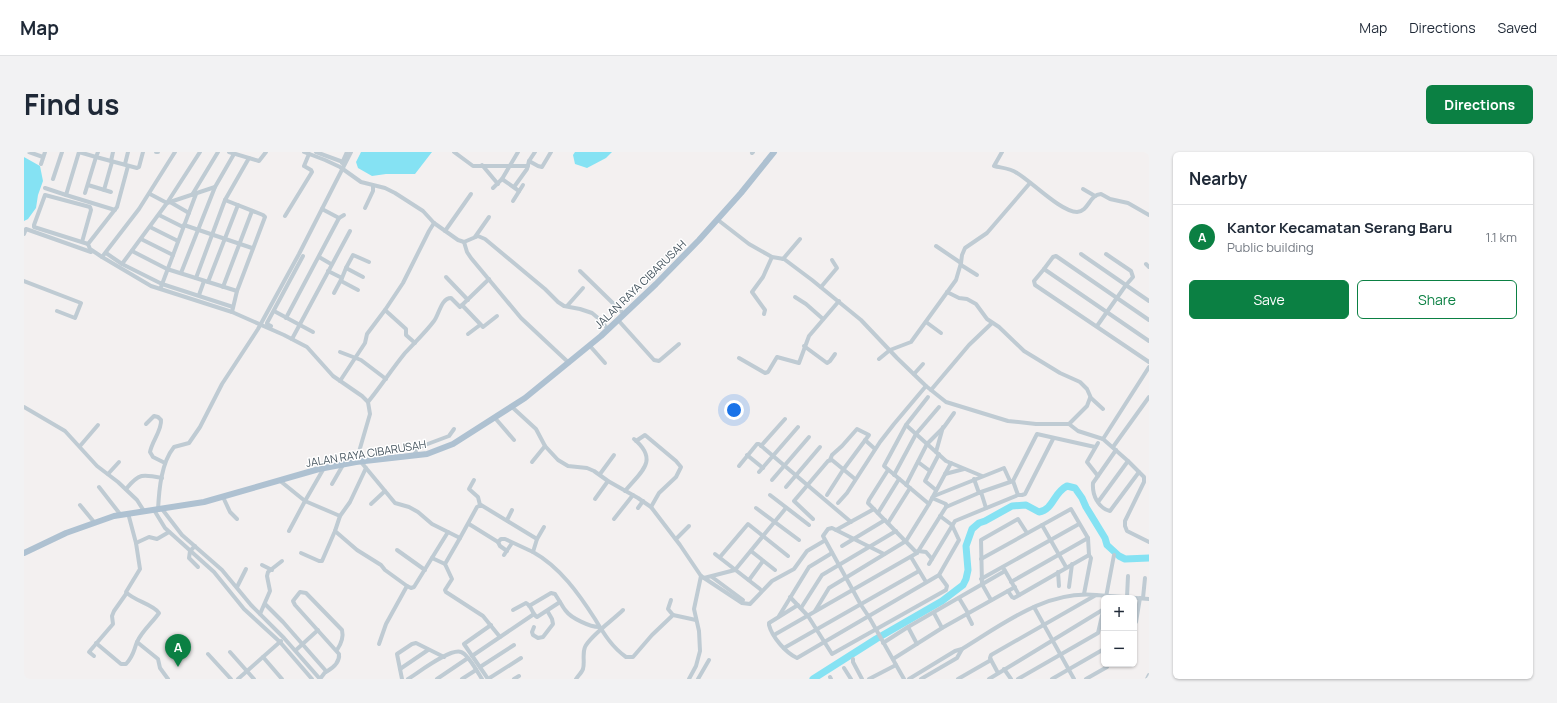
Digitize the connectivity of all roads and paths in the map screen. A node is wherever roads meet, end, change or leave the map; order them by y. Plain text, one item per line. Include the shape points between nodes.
1 (29, 152) edge
2 (62, 152) edge
3 (79, 152) edge
4 (98, 152) edge
5 (114, 152) edge
6 (128, 152) edge
7 (143, 152) edge
8 (175, 152) edge
9 (200, 152) edge
10 (218, 152) edge
11 (229, 152) edge
12 (266, 152) edge
13 (304, 152) edge
14 (316, 152) edge
15 (347, 152) edge
16 (351, 152) edge
17 (454, 152) edge
18 (518, 152) edge
19 (535, 152) edge
20 (551, 152) edge
21 (774, 152) edge
22 (1002, 152) edge
23 (44, 154) edge
24 (234, 154) junction
25 (309, 154) junction
26 (96, 157) junction
27 (249, 158) junction
28 (112, 161) junction
29 (343, 162) junction
30 (41, 164) dead end
31 (528, 164) junction
32 (126, 165) junction
33 (482, 165) junction
34 (511, 165) junction
35 (341, 168) junction
36 (502, 179) junction
37 (53, 180) dead end
38 (1030, 183) junction
39 (498, 184) junction
40 (88, 185) junction
41 (523, 185) dead end
42 (373, 186) junction
43 (514, 187) junction
44 (45, 188) dead end
45 (215, 188) junction
46 (493, 188) dead end
47 (1083, 188) dead end
48 (104, 190) junction
49 (519, 191) junction
50 (111, 192) dead end
51 (85, 193) dead end
52 (150, 194) junction
53 (194, 194) junction
54 (470, 194) dead end
55 (66, 195) junction
56 (1095, 196) junction
57 (225, 200) junction
58 (513, 201) dead end
59 (168, 203) junction
60 (238, 205) junction
61 (365, 208) dead end
62 (322, 209) junction
63 (115, 210) junction
64 (252, 211) junction
65 (188, 213) junction
66 (159, 215) junction
67 (344, 215) dead end
68 (1149, 215) edge
69 (285, 216) dead end
70 (489, 217) dead end
71 (339, 218) junction
72 (718, 220) junction
73 (434, 223) junction
74 (34, 226) junction
75 (183, 226) junction
76 (150, 227) junction
77 (198, 230) junction
78 (24, 231) edge
79 (350, 231) dead end
80 (445, 232) junction
81 (212, 234) junction
82 (475, 237) junction
83 (141, 239) junction
84 (225, 239) junction
85 (800, 239) dead end
86 (82, 242) junction
87 (178, 242) junction
88 (464, 242) junction
89 (88, 244) junction
90 (239, 244) junction
91 (936, 246) dead end
92 (252, 248) junction
93 (132, 251) junction
94 (106, 253) junction
95 (97, 254) junction
96 (1081, 254) dead end
97 (1106, 254) dead end
98 (173, 255) junction
99 (303, 256) dead end
100 (102, 257) junction
101 (319, 257) junction
102 (772, 257) junction
103 (783, 258) junction
104 (832, 260) dead end
105 (369, 262) dead end
106 (122, 264) junction
107 (331, 264) junction
108 (961, 264) junction
109 (346, 268) junction
110 (167, 269) junction
111 (1044, 269) junction
112 (328, 270) junction
113 (580, 271) dead end
114 (181, 273) junction
115 (977, 275) dead end
116 (363, 277) dead end
117 (446, 277) dead end
118 (196, 278) junction
119 (489, 279) junction
120 (342, 280) junction
121 (24, 281) edge
122 (206, 281) junction
123 (162, 284) junction
124 (1126, 285) junction
125 (223, 287) junction
126 (821, 287) junction
127 (583, 288) dead end
128 (160, 289) junction
129 (358, 290) dead end
130 (237, 291) junction
131 (947, 292) junction
132 (334, 293) dead end
133 (199, 295) junction
134 (795, 297) dead end
135 (1116, 298) junction
136 (468, 300) junction
137 (839, 301) junction
138 (1149, 302) edge
139 (462, 305) junction
140 (567, 306) junction
141 (233, 307) junction
142 (385, 310) junction
143 (57, 311) dead end
144 (274, 311) junction
145 (232, 312) junction
146 (1107, 312) junction
147 (624, 314) junction
148 (764, 314) dead end
149 (497, 316) dead end
150 (286, 318) junction
151 (823, 319) junction
152 (618, 320) junction
153 (1149, 320) edge
154 (926, 322) junction
155 (992, 323) junction
156 (260, 324) junction
157 (299, 324) junction
158 (480, 325) junction
159 (1097, 326) junction
160 (608, 329) junction
161 (313, 332) dead end
162 (941, 333) dead end
163 (468, 334) dead end
164 (292, 338) junction
165 (1149, 341) edge
166 (415, 343) junction
167 (307, 344) dead end
168 (679, 344) dead end
169 (590, 346) junction
170 (804, 346) junction
171 (890, 350) junction
172 (340, 352) dead end
173 (835, 354) dead end
174 (355, 357) junction
175 (739, 358) dead end
176 (879, 359) dead end
177 (1149, 362) edge
178 (569, 363) junction
179 (605, 363) dead end
180 (923, 364) dead end
181 (1149, 367) edge
182 (914, 374) junction
183 (386, 379) junction
184 (340, 381) junction
185 (926, 386) junction
186 (931, 390) junction
187 (1149, 397) edge
188 (928, 398) dead end
189 (1090, 398) junction
190 (368, 402) junction
191 (24, 407) edge
192 (512, 407) junction
193 (939, 407) dead end
194 (1103, 409) dead end
195 (954, 413) dead end
196 (495, 418) junction
197 (785, 420) dead end
198 (146, 424) dead end
199 (1069, 424) junction
200 (98, 425) dead end
201 (906, 425) junction
202 (798, 427) dead end
203 (944, 427) junction
204 (454, 429) dead end
205 (916, 434) junction
206 (809, 437) dead end
207 (1053, 439) junction
208 (1103, 439) junction
209 (514, 440) dead end
210 (865, 440) junction
211 (927, 444) junction
212 (80, 446) junction
213 (545, 446) junction
214 (761, 446) junction
215 (820, 447) dead end
216 (1114, 449) junction
217 (875, 450) junction
218 (937, 453) junction
219 (614, 455) dead end
220 (747, 455) junction
221 (414, 456) junction
222 (773, 456) junction
223 (830, 460) junction
224 (1128, 461) junction
225 (118, 462) dead end
226 (359, 462) junction
227 (532, 462) dead end
228 (918, 462) junction
229 (166, 463) junction
230 (951, 463) junction
231 (343, 465) junction
232 (739, 466) dead end
233 (784, 466) junction
234 (324, 468) junction
235 (366, 468) junction
236 (763, 468) junction
237 (965, 469) junction
238 (843, 470) junction
239 (888, 470) junction
240 (930, 471) junction
241 (759, 472) dead end
242 (1139, 472) junction
243 (108, 474) junction
244 (600, 474) junction
245 (945, 474) junction
246 (796, 475) junction
247 (894, 475) junction
248 (982, 476) junction
249 (1098, 476) junction
250 (162, 478) junction
251 (855, 479) junction
252 (899, 479) junction
253 (279, 480) junction
254 (474, 480) dead end
255 (772, 480) dead end
256 (974, 480) junction
257 (608, 481) junction
258 (1011, 482) junction
259 (332, 484) dead end
260 (807, 485) junction
261 (99, 487) dead end
262 (786, 487) dead end
263 (908, 487) junction
264 (126, 489) junction
265 (936, 490) junction
266 (385, 491) junction
267 (625, 491) junction
268 (980, 493) junction
269 (633, 495) junction
270 (770, 495) dead end
271 (827, 495) dead end
272 (1018, 495) junction
273 (224, 497) junction
274 (933, 497) junction
275 (596, 499) dead end
276 (306, 501) junction
277 (644, 501) junction
278 (1098, 502) junction
279 (838, 503) dead end
280 (371, 504) dead end
281 (929, 504) junction
282 (80, 505) dead end
283 (480, 505) junction
284 (651, 507) junction
285 (638, 508) dead end
286 (756, 508) dead end
287 (786, 508) junction
288 (946, 508) junction
289 (986, 508) junction
290 (874, 509) junction
291 (158, 510) junction
292 (512, 510) dead end
293 (144, 511) junction
294 (128, 513) junction
295 (878, 513) junction
296 (120, 514) junction
297 (340, 516) junction
298 (940, 516) junction
299 (237, 519) dead end
300 (614, 519) dead end
301 (813, 519) dead end
302 (507, 520) junction
303 (94, 522) junction
304 (774, 522) junction
305 (851, 522) junction
306 (886, 522) junction
307 (469, 524) junction
308 (1079, 524) junction
309 (808, 525) dead end
310 (952, 525) junction
311 (1042, 525) junction
312 (689, 526) dead end
313 (544, 527) dead end
314 (836, 530) junction
315 (289, 531) dead end
316 (335, 531) junction
317 (896, 531) junction
318 (169, 532) junction
319 (448, 532) junction
320 (1027, 533) junction
321 (763, 536) junction
322 (460, 538) junction
323 (1088, 538) junction
324 (537, 539) junction
325 (853, 539) junction
326 (676, 540) junction
327 (799, 540) dead end
328 (1050, 540) junction
329 (824, 541) junction
330 (906, 541) junction
331 (498, 542) junction
332 (1149, 542) edge
333 (512, 543) junction
334 (136, 544) junction
335 (195, 546) junction
336 (842, 546) dead end
337 (869, 547) junction
338 (398, 550) dead end
339 (750, 551) junction
340 (190, 552) junction
341 (533, 552) junction
342 (917, 552) junction
343 (24, 553) edge
344 (301, 553) dead end
345 (832, 553) junction
346 (715, 554) dead end
347 (884, 554) junction
348 (1089, 554) junction
349 (1059, 555) junction
350 (1114, 555) dead end
351 (788, 556) dead end
352 (911, 557) junction
353 (432, 558) junction
354 (720, 558) junction
355 (981, 558) junction
356 (932, 559) junction
357 (801, 560) junction
358 (282, 561) dead end
359 (763, 561) junction
360 (445, 564) junction
361 (929, 564) dead end
362 (1072, 564) junction
363 (262, 565) dead end
364 (839, 566) junction
365 (198, 567) dead end
366 (809, 567) junction
367 (1066, 567) junction
368 (246, 569) dead end
369 (1004, 569) junction
370 (272, 570) junction
371 (425, 570) junction
372 (735, 570) junction
373 (775, 570) dead end
374 (919, 571) junction
375 (1058, 572) junction
376 (939, 575) junction
377 (1128, 576) dead end
378 (702, 577) junction
379 (712, 577) junction
380 (846, 578) junction
381 (1145, 578) dead end
382 (749, 580) junction
383 (926, 582) junction
384 (982, 582) junction
385 (1011, 582) junction
386 (408, 586) junction
387 (1059, 586) dead end
388 (237, 587) junction
389 (1069, 587) dead end
390 (1015, 588) junction
391 (760, 589) dead end
392 (853, 591) junction
393 (1008, 591) junction
394 (126, 594) junction
395 (1084, 594) junction
396 (1019, 595) junction
397 (1096, 595) junction
398 (1106, 595) edge
399 (1124, 595) edge
400 (1101, 596) edge
401 (790, 597) junction
402 (959, 598) junction
403 (1137, 598) edge
404 (1141, 598) junction
405 (1149, 599) edge
406 (671, 600) dead end
407 (743, 600) dead end
408 (991, 600) junction
409 (560, 602) junction
410 (265, 604) junction
411 (860, 605) junction
412 (529, 606) junction
413 (799, 607) junction
414 (1034, 607) junction
415 (513, 610) dead end
416 (623, 610) dead end
417 (1101, 610) edge
418 (548, 612) junction
419 (814, 612) junction
420 (934, 613) junction
421 (260, 614) junction
422 (534, 614) junction
423 (968, 614) junction
424 (673, 615) junction
425 (808, 616) junction
426 (778, 617) junction
427 (869, 617) junction
428 (1137, 617) edge
429 (696, 620) junction
430 (1101, 620) edge
431 (972, 624) dead end
432 (491, 625) junction
433 (1043, 626) junction
434 (534, 627) dead end
435 (908, 627) junction
436 (600, 628) junction
437 (942, 628) junction
438 (816, 629) junction
439 (318, 630) junction
440 (877, 631) junction
441 (774, 635) junction
442 (500, 637) junction
443 (284, 638) junction
444 (1052, 639) junction
445 (137, 642) junction
446 (280, 642) junction
447 (824, 642) junction
448 (883, 642) junction
449 (96, 643) junction
450 (302, 644) junction
451 (379, 644) dead end
452 (917, 644) junction
453 (514, 645) dead end
454 (784, 648) junction
455 (962, 649) junction
456 (296, 650) junction
457 (337, 650) junction
458 (428, 650) junction
459 (1101, 651) edge
460 (230, 652) dead end
461 (208, 654) dead end
462 (1061, 654) junction
463 (94, 656) dead end
464 (263, 657) junction
465 (444, 657) junction
466 (470, 657) junction
467 (521, 658) dead end
468 (853, 659) dead end
469 (893, 659) junction
470 (709, 660) dead end
471 (991, 660) junction
472 (896, 665) junction
473 (480, 667) junction
474 (1107, 667) dead end
475 (844, 668) dead end
476 (400, 669) junction
477 (1004, 669) junction
478 (1069, 669) junction
479 (476, 670) junction
480 (247, 671) junction
481 (326, 672) junction
482 (998, 673) junction
483 (519, 676) dead end
484 (1149, 676) edge
485 (992, 678) edge
486 (168, 679) edge
487 (231, 679) edge
488 (238, 679) edge
489 (254, 679) edge
490 (282, 679) edge
491 (312, 679) edge
492 (320, 679) edge
493 (402, 679) edge
494 (408, 679) edge
495 (437, 679) edge
496 (462, 679) edge
497 (482, 679) edge
498 (488, 679) edge
499 (514, 679) edge
500 (576, 679) edge
501 (689, 679) edge
502 (698, 679) edge
503 (850, 679) edge
504 (862, 679) edge
505 (869, 679) edge
506 (904, 679) edge
507 (909, 679) edge
508 (921, 679) edge
509 (958, 679) edge
510 (1012, 679) edge
511 (1018, 679) edge
512 (1052, 679) edge
513 (1074, 679) edge
514 (1086, 679) edge
515 (1147, 679) edge

1 - 23 street
2 - 37 street
3 - 26 street
3 - 55 street
4 - 26 street
5 - 28 street
6 - 32 street
7 - 32 street via 138,167
8 - 52 street
9 - 59 street
10 - 53 street
11 - 24 street
12 - 27 street via 260,161
13 - 25 street
14 - 29 street
15 - 29 street
16 - 35 street
17 - 33 street via 473,166
18 - 34 street
19 - 31 street
20 - 31 street via 542,167
21 - 72 main road, JALAN RAYA CIBARUSAH
22 - 38 street via 994,166 1011,170
23 - 30 street
24 - 27 street
24 - 45 street
25 - 35 street
25 - 69 street via 304,166 312,172
26 - 28 street
26 - 40 street
27 - 57 street
28 - 32 street
28 - 48 street
29 - 35 street
31 - 34 street
31 - 43 street
32 - 63 street
33 - 34 street
33 - 39 street
34 - 36 street
35 - 42 street via 361,182
35 - 62 street
36 - 39 street
36 - 43 street
38 - 56 street via 1046,196 1075,212 1083,210
38 - 108 street via 987,233 965,248
39 - 46 street
40 - 48 street
40 - 51 street
41 - 49 street
42 - 61 street
42 - 73 street via 395,193 424,211
43 - 49 street
44 - 55 street
45 - 53 street
45 - 77 street
47 - 56 street
48 - 50 street
49 - 58 street
52 - 59 street
52 - 94 street
53 - 59 street
53 - 65 street
54 - 80 street
55 - 63 street
56 - 68 street via 1101,194 1110,199 1123,201
57 - 60 street
57 - 81 street
59 - 65 street
59 - 66 street
60 - 64 street
60 - 84 street
62 - 71 street
62 - 156 street
63 - 89 street
64 - 90 street
64 - 92 street via 265,217
65 - 75 street
66 - 75 street
66 - 76 street
67 - 71 street
70 - 82 street
71 - 101 street
72 - 102 street via 746,242
72 - 147 main road, JALAN RAYA CIBARUSAH
73 - 80 street
73 - 142 street via 403,283
74 - 78 street
74 - 86 street
74 - 86 street via 45,195 90,207
75 - 77 street
75 - 87 street
76 - 83 street
76 - 87 street
77 - 81 street
77 - 114 street
78 - 95 street
79 - 107 street
80 - 88 street
81 - 84 street
81 - 118 street
82 - 88 street
82 - 140 street via 488,240 558,302
83 - 93 street
83 - 98 street
84 - 90 street
84 - 122 street
85 - 103 street
86 - 89 street
87 - 98 street
88 - 119 street via 467,252
89 - 95 street
90 - 92 street
90 - 125 street
91 - 108 street
92 - 130 street
93 - 106 street
93 - 110 street
94 - 100 street
94 - 106 street
95 - 100 street
96 - 124 street
97 - 124 street via 1132,272 1132,278
98 - 110 street
99 - 144 street
100 - 128 street
101 - 107 street
101 - 150 street
102 - 103 street
102 - 148 street via 752,292 765,310
103 - 126 street
104 - 126 street via 837,268
105 - 109 street via 353,255
106 - 123 street
107 - 112 street
108 - 115 street
108 - 131 street via 956,280
109 - 116 street
109 - 120 street
110 - 114 street
110 - 123 street
111 - 135 street via 1056,256
111 - 146 street
111 - 159 street via 1034,281 1035,285
112 - 120 street
112 - 157 street
113 - 147 street
114 - 118 street
117 - 136 street
118 - 122 street
119 - 136 street
119 - 178 street via 521,318
120 - 129 street
120 - 132 street
121 - 143 street via 81,303 76,318
122 - 125 street
122 - 133 street
123 - 128 street
123 - 133 street
124 - 135 street
124 - 138 street
125 - 130 street
126 - 137 street
127 - 140 street
128 - 145 street
130 - 141 street
131 - 154 street
131 - 155 street via 976,304
133 - 141 street
134 - 151 street
135 - 146 street
135 - 153 street
136 - 139 street
137 - 151 street
137 - 171 street via 862,320
139 - 158 street
139 - 166 street via 460,307 448,298 438,316
140 - 160 street via 592,313
141 - 145 street
142 - 166 street via 406,329 406,335
142 - 174 street via 369,331
144 - 150 street
144 - 164 street via 267,324
145 - 156 street
146 - 159 street
146 - 165 street
147 - 152 main road, JALAN RAYA CIBARUSAH
149 - 158 street via 483,328
150 - 157 street
151 - 170 street
152 - 160 main road, JALAN RAYA CIBARUSAH
152 - 168 street via 654,360 659,361
154 - 162 street
154 - 171 street via 911,342
155 - 186 street via 969,345
155 - 189 street via 1024,351 1080,382 1087,389
156 - 164 street
156 - 229 street via 222,384 195,435 187,444 174,446
157 - 161 street
157 - 164 street
158 - 163 street
159 - 177 street
160 - 169 main road, JALAN RAYA CIBARUSAH
164 - 167 street
164 - 184 street via 306,347
166 - 183 street
169 - 178 main road, JALAN RAYA CIBARUSAH
169 - 179 street
170 - 173 street via 827,363
170 - 175 street via 799,363 778,357 766,373
171 - 176 street
171 - 182 street
172 - 174 street
174 - 183 street
174 - 184 street
178 - 192 main road, JALAN RAYA CIBARUSAH
180 - 182 street
181 - 208 street
182 - 185 street
183 - 190 street
184 - 190 street
185 - 186 street
185 - 217 street
186 - 199 street via 950,404 1008,422
187 - 216 street
188 - 201 street
189 - 194 street
189 - 199 street via 1087,406
190 - 226 street via 370,414
191 - 212 street via 60,428
192 - 196 main road, JALAN RAYA CIBARUSAH
192 - 213 street via 536,429
193 - 205 street
195 - 203 street
196 - 209 street
196 - 221 main road, JALAN RAYA CIBARUSAH via 444,448
197 - 214 street
198 - 229 street via 154,416 161,420 150,452 153,457
199 - 208 street
200 - 212 street
201 - 205 street
201 - 239 street via 884,465
202 - 222 street
203 - 211 street
203 - 218 street
204 - 221 street via 449,436 417,448
205 - 211 street
205 - 247 street
206 - 233 street
207 - 249 street via 1097,445 1087,462
207 - 258 street via 1036,435
207 - 272 street via 1029,489 1024,495
208 - 216 street
210 - 217 street
210 - 223 street via 869,435 858,428 832,454
210 - 238 street
211 - 218 street
211 - 228 street
212 - 243 street via 97,466
213 - 227 street
213 - 244 street via 566,465 590,469
214 - 220 street via 757,444
214 - 222 street
215 - 246 street
216 - 224 street
216 - 249 street
217 - 251 street
218 - 230 street
218 - 240 street
219 - 244 street
220 - 232 street
220 - 236 street
221 - 226 main road, JALAN RAYA CIBARUSAH
222 - 233 street
222 - 236 street
223 - 238 street
223 - 260 street
224 - 242 street
224 - 278 street
225 - 243 street
226 - 231 main road, JALAN RAYA CIBARUSAH
226 - 235 street
228 - 240 street
228 - 263 street
229 - 250 street
230 - 237 street
230 - 245 street
231 - 234 main road, JALAN RAYA CIBARUSAH
231 - 259 street
233 - 246 street
233 - 255 street
234 - 253 main road, JALAN RAYA CIBARUSAH
234 - 276 street
235 - 266 street
235 - 297 street via 350,502
236 - 241 street
237 - 245 street
237 - 248 street
238 - 251 street
238 - 271 street
239 - 247 street
239 - 290 street via 868,500 868,504
240 - 265 street via 925,481
242 - 278 street via 1110,511
242 - 332 street via 1144,477 1144,482 1124,526
243 - 264 street
244 - 257 street
245 - 265 street
246 - 260 street
246 - 262 street
247 - 252 street
248 - 256 street
248 - 258 street via 1005,468
249 - 278 street via 1093,485
250 - 264 street via 147,474 139,476
250 - 291 street
251 - 279 street
252 - 263 street
252 - 295 street
253 - 273 main road, JALAN RAYA CIBARUSAH
253 - 276 street
254 - 283 street via 469,489 477,496
256 - 268 street
256 - 274 street
257 - 267 street
257 - 275 street
258 - 268 street
258 - 272 street
260 - 301 street via 794,502
260 - 305 street
261 - 296 street
263 - 281 street
263 - 306 street
264 - 293 street
265 - 274 street
266 - 280 street
266 - 319 street via 395,503 409,507
267 - 269 street
267 - 284 street via 647,462 647,452 635,440 645,435 681,467
268 - 288 street
268 - 289 street
269 - 277 street
269 - 300 street
270 - 287 street
272 - 289 street
273 - 291 main road, JALAN RAYA CIBARUSAH
273 - 299 street via 230,512
274 - 281 street
274 - 288 street via 946,504
276 - 297 street
276 - 315 street
277 - 284 street
277 - 285 street
281 - 330 street
282 - 303 street
283 - 302 street
283 - 307 street
284 - 326 street
286 - 304 street
287 - 304 street
287 - 309 street
288 - 298 street
289 - 310 street via 955,521
290 - 295 street
290 - 305 street
291 - 293 main road, JALAN RAYA CIBARUSAH
291 - 318 street
291 - 335 street
292 - 302 street
293 - 294 main road, JALAN RAYA CIBARUSAH
294 - 296 main road, JALAN RAYA CIBARUSAH
294 - 334 street
295 - 306 street
296 - 303 main road, JALAN RAYA CIBARUSAH
297 - 316 street
298 - 310 street
298 - 342 street
302 - 324 street
303 - 343 main road, JALAN RAYA CIBARUSAH
304 - 321 street
304 - 327 street
305 - 314 street
306 - 317 street
306 - 325 street
307 - 322 street
307 - 331 street
308 - 311 street via 1073,511 1069,509
308 - 323 street
308 - 328 street
310 - 356 street
310 - 376 street via 959,540
311 - 320 street
311 - 328 street
312 - 326 street
313 - 324 street
314 - 325 street
314 - 329 street via 828,529 823,536
316 - 344 street via 322,561
316 - 386 street
317 - 330 street
317 - 337 street
318 - 334 street via 157,539 149,537
318 - 340 street
319 - 322 street
319 - 353 street
320 - 355 street
320 - 355 street via 1017,520 982,540
321 - 339 street
321 - 351 street
321 - 354 street via 748,524
322 - 360 street
323 - 348 street
323 - 349 street
324 - 341 street
325 - 336 street
325 - 337 street
326 - 378 street
328 - 349 street
328 - 369 street
329 - 345 street
329 - 357 street via 810,549
330 - 342 street
330 - 347 street
331 - 333 street via 503,538
331 - 333 street via 506,553
333 - 341 street
334 - 394 street via 140,569
335 - 340 street
335 - 388 street
337 - 347 street
337 - 364 street
338 - 371 street
339 - 359 street
339 - 372 street
340 - 365 street via 189,558
340 - 446 street via 214,572 244,609
341 - 436 street via 542,557 570,584
342 - 352 street
342 - 356 street via 926,552
345 - 364 street
345 - 366 street
346 - 354 street
347 - 380 street
348 - 362 street
348 - 395 street via 1091,558
349 - 367 street
349 - 385 street
350 - 398 street
352 - 374 street
352 - 392 street
353 - 360 street
353 - 371 street
354 - 372 street
355 - 384 street
356 - 361 street
357 - 366 street
357 - 378 street via 792,571 772,581 750,604 742,603
358 - 370 street
359 - 373 street
359 - 382 street
360 - 432 street via 452,579 446,592 481,615
362 - 367 street
362 - 389 street
363 - 370 street
364 - 380 street
364 - 413 street via 820,576
366 - 401 street
367 - 375 street
368 - 388 street
369 - 384 street
369 - 385 street
370 - 410 street via 267,575 270,590
371 - 386 street via 414,587
372 - 379 street
372 - 382 street
374 - 383 street
374 - 411 street
375 - 387 street
375 - 396 street
376 - 383 street
376 - 440 street via 947,586 946,590
377 - 399 street
378 - 379 street
378 - 429 street via 694,609
379 - 407 street
380 - 392 street
380 - 419 street via 829,588
381 - 404 street
382 - 391 street
383 - 427 street
384 - 402 street
384 - 408 street
385 - 390 street
386 - 451 street via 386,624
388 - 421 street
390 - 393 street
390 - 396 street
392 - 411 street
392 - 419 street
393 - 396 street via 1012,598
393 - 408 street
394 - 445 street via 159,613
394 - 449 street via 114,610 113,624
395 - 397 street
395 - 414 street via 1061,596
397 - 400 street
397 - 433 street
401 - 413 street
401 - 426 street
402 - 420 street
402 - 423 street
403 - 404 street
404 - 405 street
404 - 428 street
406 - 424 street via 668,609
408 - 423 street
409 - 412 street via 555,594 551,593
409 - 418 street
409 - 436 street via 567,613
410 - 421 street
410 - 450 street
411 - 427 street
411 - 438 street
412 - 415 street via 524,604
412 - 422 street
413 - 425 street
413 - 426 street
414 - 433 street
414 - 455 street
416 - 436 street
417 - 444 street
418 - 422 street via 537,617
418 - 434 street via 553,624 543,637 533,635
419 - 425 street
420 - 435 street
420 - 437 street
421 - 443 street
422 - 442 street
423 - 431 street
423 - 437 street
424 - 429 street
424 - 436 street via 631,658 622,654
425 - 438 street
425 - 441 street
426 - 441 street via 769,623
427 - 440 street
427 - 447 street
429 - 501 street via 700,651
430 - 462 street via 1098,633
432 - 442 street
432 - 466 street via 464,644
433 - 444 street
433 - 471 street via 991,655
435 - 448 street
435 - 452 street
436 - 500 street via 585,647 583,668
437 - 452 street
438 - 447 street
438 - 454 street
439 - 450 street
439 - 457 street
439 - 457 street via 294,603 301,592 306,593 342,630 343,636
440 - 447 street via 832,654
440 - 448 street
441 - 454 street
442 - 466 street
443 - 446 street
443 - 456 street
444 - 462 street
444 - 477 street
445 - 449 street via 132,657 124,665
445 - 486 street via 158,659 161,670
446 - 464 street
446 - 491 street
447 - 454 street via 797,658
448 - 469 street
449 - 463 street via 89,652
450 - 456 street
450 - 481 street
452 - 469 street
453 - 473 street
455 - 507 street via 954,651
455 - 508 street via 957,658
456 - 492 street
457 - 481 street via 338,661
458 - 465 street
458 - 476 street
458 - 476 street via 416,643 397,654
459 - 478 street
460 - 480 street
461 - 487 street
462 - 478 street
462 - 511 street
464 - 480 street
464 - 490 street
465 - 466 street via 462,652
465 - 494 street
466 - 473 street
466 - 479 street
466 - 495 street
467 - 498 street
468 - 504 street
469 - 472 street
470 - 502 street
471 - 482 street
471 - 509 street
472 - 505 street
472 - 506 street
473 - 498 street
474 - 514 street
475 - 503 street
476 - 493 street
477 - 482 street
477 - 510 street
478 - 512 street
478 - 513 street
479 - 496 street
479 - 497 street
480 - 488 street
480 - 489 street
481 - 492 street
482 - 485 street
483 - 499 street
484 - 515 street

